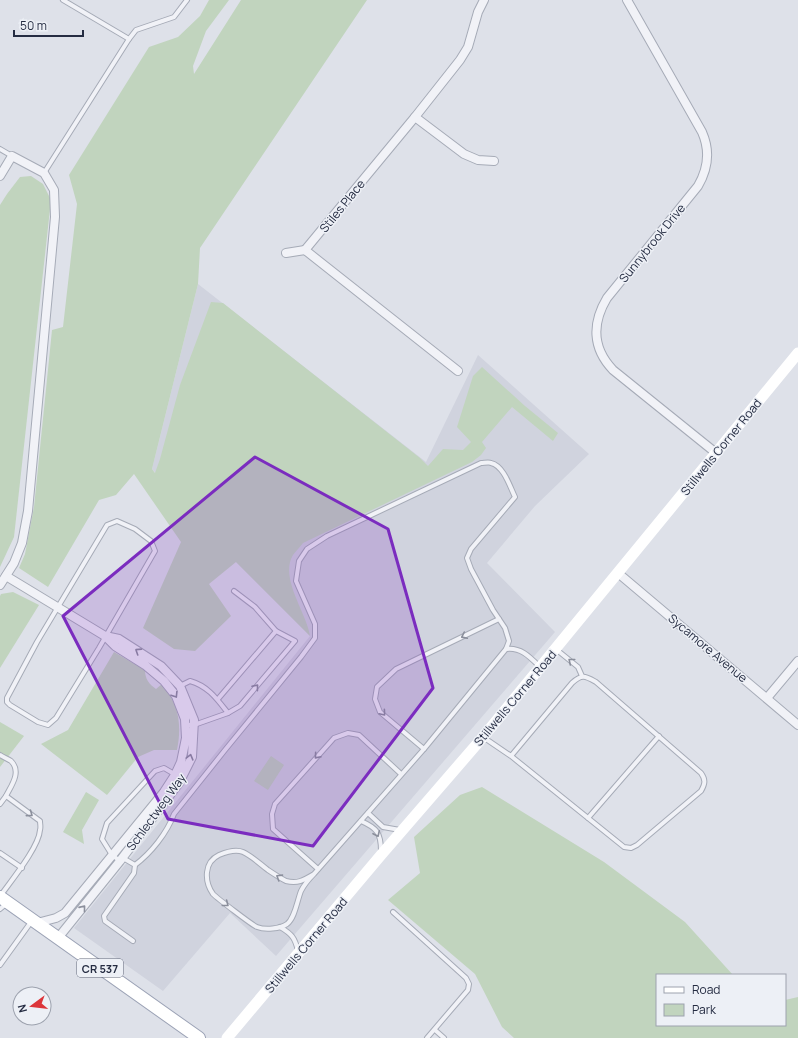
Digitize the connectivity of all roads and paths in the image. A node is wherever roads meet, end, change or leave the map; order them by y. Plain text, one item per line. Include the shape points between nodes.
1 (63, 0) edge
2 (187, 0) edge
3 (484, 0) edge
4 (627, 0) edge
5 (129, 39) junction
6 (414, 117) junction
7 (0, 149) edge
8 (12, 156) junction
9 (494, 161) dead end
10 (44, 173) junction
11 (0, 176) edge
12 (305, 250) junction
13 (286, 253) dead end
14 (798, 353) edge
15 (458, 371) dead end
16 (716, 454) junction
17 (618, 573) junction
18 (6, 576) junction
19 (0, 585) edge
20 (234, 591) dead end
21 (58, 607) junction
22 (499, 619) junction
23 (276, 631) junction
24 (105, 636) junction
25 (506, 649) junction
26 (556, 649) junction
27 (798, 661) edge
28 (540, 667) junction
29 (582, 676) junction
30 (180, 686) junction
31 (767, 698) junction
32 (218, 699) junction
33 (228, 713) junction
34 (190, 725) junction
35 (798, 725) edge
36 (659, 736) junction
37 (483, 737) junction
38 (424, 749) junction
39 (0, 755) edge
40 (511, 756) junction
41 (401, 774) junction
42 (178, 777) junction
43 (6, 796) junction
44 (0, 804) edge
45 (368, 813) junction
46 (588, 818) junction
47 (361, 821) junction
48 (402, 831) junction
49 (0, 853) edge
50 (112, 855) junction
51 (381, 855) junction
52 (121, 859) junction
53 (135, 865) junction
54 (22, 868) junction
55 (318, 869) junction
56 (314, 874) junction
57 (2, 901) edge
58 (393, 912) dead end
59 (34, 921) junction
60 (280, 927) junction
61 (58, 938) junction
62 (133, 940) dead end
63 (298, 954) junction
64 (0, 965) edge
65 (435, 1030) junction
66 (200, 1038) edge
67 (227, 1038) edge
68 (427, 1038) edge
69 (444, 1038) edge

1 - 5 lane
2 - 5 lane via 174,17 136,30
3 - 6 street, Stiles Place via 465,53
4 - 16 street, Sunnybrook Drive via 702,132 707,147 707,163 698,186 607,298 596,323 598,343 603,358 613,370
5 - 10 lane
6 - 9 street via 464,154 478,160
6 - 12 street, Stiles Place
7 - 8 lane
8 - 10 street
8 - 11 street
10 - 18 street via 54,190 55,217 28,511 22,543
12 - 13 street
12 - 15 street
14 - 16 street, Stillwells Corner Road
16 - 17 street, Stillwells Corner Road
17 - 26 street, Stillwells Corner Road
17 - 31 street, Sycamore Avenue
18 - 19 street
18 - 21 street, Schlectweg Way
20 - 23 lane via 255,607
21 - 24 street, Schlectweg Way
21 - 24 lane via 107,525 118,521 135,529 152,541 155,551
21 - 24 lane via 7,698 10,705 38,722 48,725 51,723
22 - 25 lane via 508,635
22 -> 38 lane via 396,669 377,687 375,699 380,712
22 - 53 lane via 492,610 467,558 471,548 515,497 507,479 498,466 491,462 475,466 327,536 307,549 299,561 296,581 315,624 315,638 183,802 174,814 170,826 144,858
23 - 32 lane
33 -> 23 lane via 240,706 295,641
30 -> 24 street, Schlectweg Way via 160,666 119,639
24 -> 34 street, Schlectweg Way via 114,646 145,665 164,681 176,696
25 - 28 lane via 512,648 525,653
25 - 38 lane
26 - 28 street, Stillwells Corner Road
29 -> 26 lane via 578,667
27 - 31 street
28 - 37 street, Stillwells Corner Road
29 - 36 lane via 596,682
29 - 40 lane via 572,683
30 - 32 lane via 190,681 198,683
30 - 34 street, Schlectweg Way via 194,720
31 - 35 street, Sycamore Avenue
32 - 33 lane
33 - 34 lane
34 - 42 street, Schlectweg Way via 192,757
36 - 46 lane
36 - 46 lane via 701,773 705,780 701,791 631,848 624,846
37 - 40 lane
37 - 48 street, Stillwells Corner Road
38 - 41 lane
39 - 43 lane via 11,761 16,774
40 - 46 lane
41 - 45 lane
41 -> 55 lane via 359,736 348,733 334,738 275,804 272,829
42 - 50 street, Schlectweg Way
42 - 50 lane via 164,768 155,771 107,823 102,838
42 - 52 street, Schlectweg Way
43 - 44 lane
43 -> 54 lane via 40,821 40,832 34,848
45 - 47 lane
45 - 48 lane via 384,827
47 -> 51 lane via 376,829 381,844
47 - 55 lane
48 - 51 street, Stillwells Corner Road
49 - 54 lane
50 - 52 lane
50 - 59 street, Schlectweg Way via 65,913 56,918
51 - 63 street, Stillwells Corner Road
52 - 53 lane
61 -> 52 street, Schlectweg Way
53 - 62 lane via 134,873 104,916 105,921
54 - 57 lane
55 - 56 lane
56 - 60 lane via 302,889 292,919
56 -> 60 lane via 300,882 286,881 242,852 228,851 208,864 209,886 214,895 258,928
57 - 59 main road, CR 537
58 - 65 lane via 466,978 469,984 468,990
59 - 61 main road, CR 537
59 - 64 lane
60 - 63 lane via 296,940
61 - 66 main road, CR 537
63 - 67 street, Stillwells Corner Road
65 - 68 lane
65 - 69 lane

